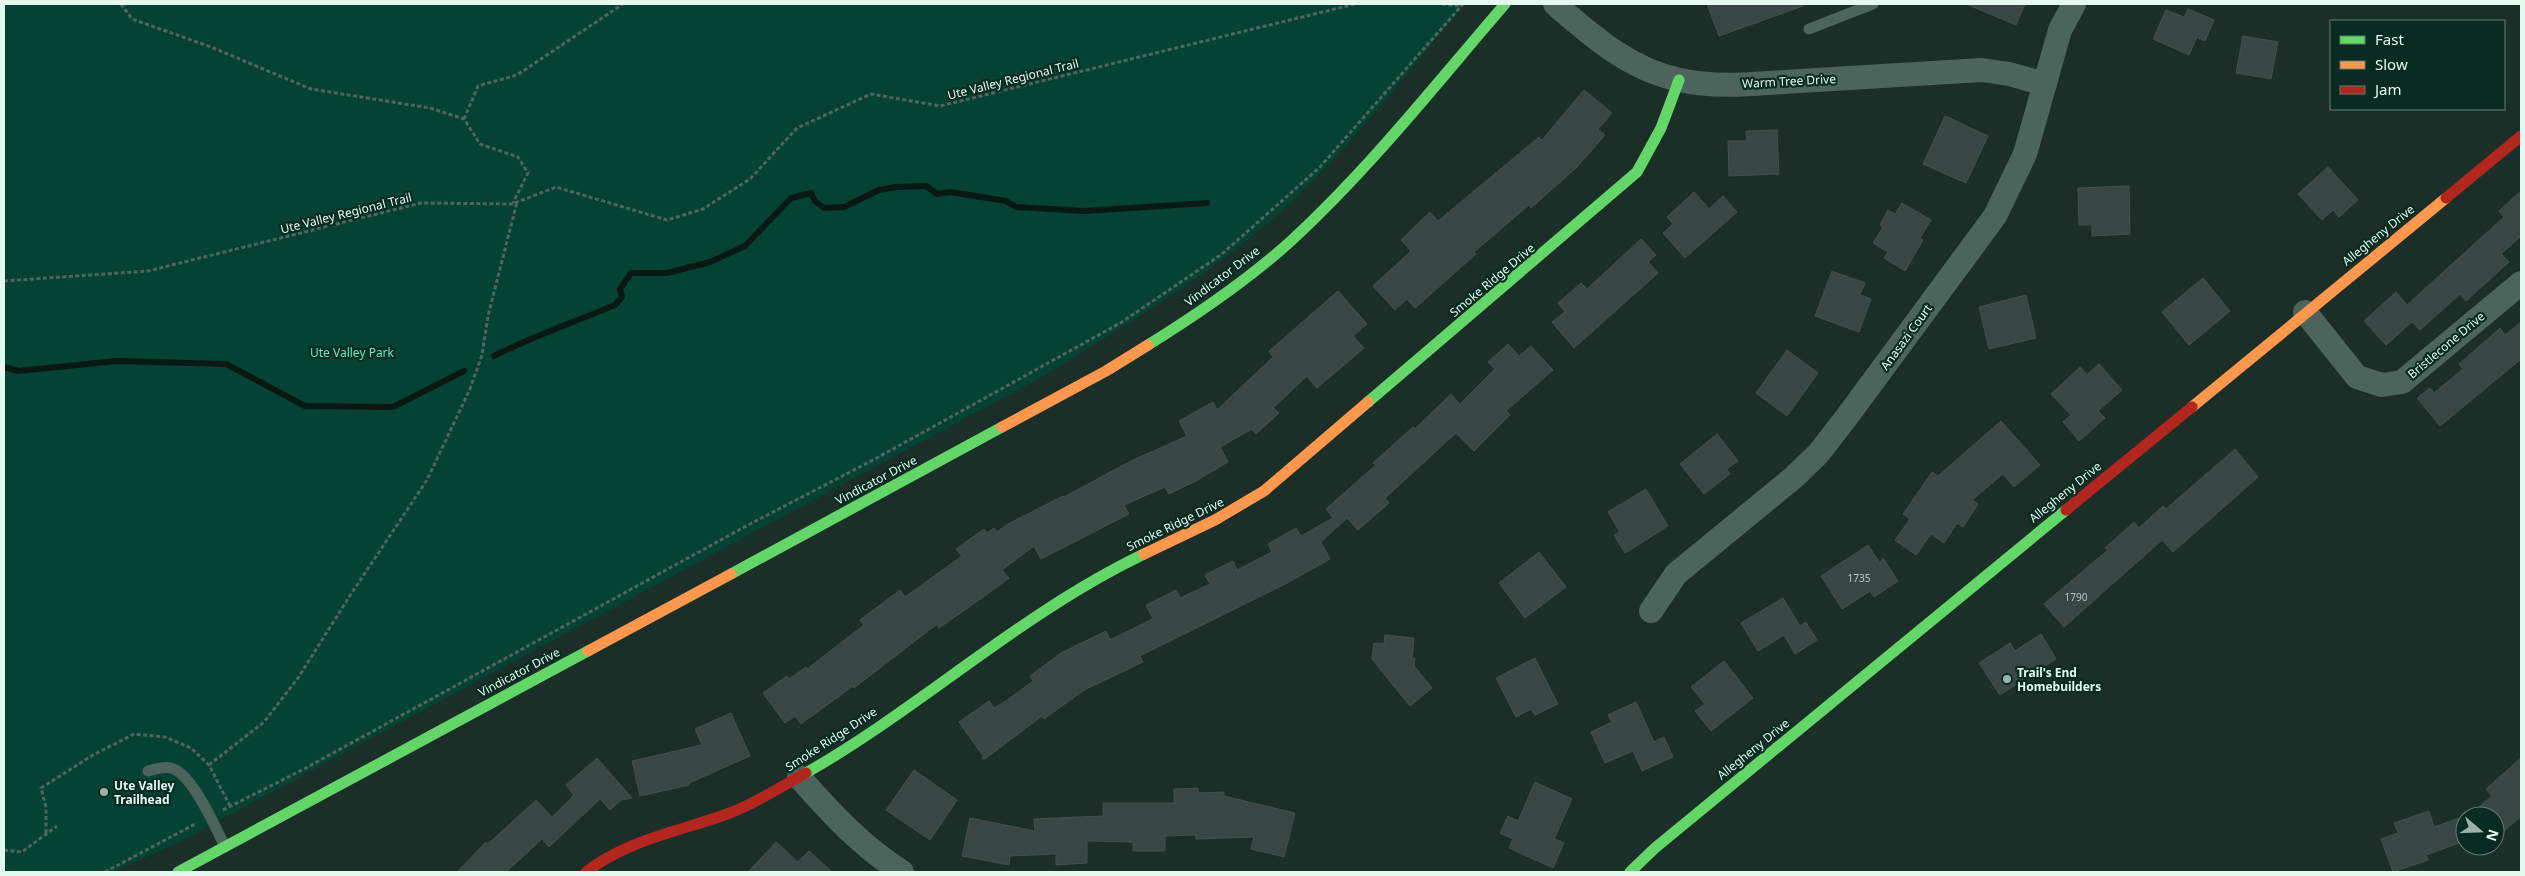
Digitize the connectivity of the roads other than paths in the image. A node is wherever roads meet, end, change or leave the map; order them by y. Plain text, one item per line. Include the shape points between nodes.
1 (1505, 4) edge
2 (1555, 4) edge
3 (1873, 4) edge
4 (2074, 4) edge
5 (1809, 29) dead end
6 (1679, 80) junction
7 (2045, 84) junction
8 (2521, 136) edge
9 (2521, 283) edge
10 (2305, 312) junction
11 (1651, 611) dead end
12 (148, 772) dead end
13 (799, 777) junction
14 (225, 847) junction
15 (178, 872) edge
16 (586, 872) edge
17 (902, 872) edge
18 (1630, 872) edge

1 - 14 street, Vindicator Drive via 1314,220 1266,261 1168,334 1106,371
2 - 6 street, Warm Tree Drive via 1596,39 1625,58
3 - 5 lane
4 - 7 street, Anasazi Court via 2060,30
6 - 7 street, Warm Tree Drive via 1749,84 1982,70
6 - 13 street, Smoke Ridge Drive via 1662,126 1637,172 1264,491 1234,510 1065,596
7 - 11 street, Anasazi Court via 2025,154 1995,216 1846,418 1818,454 1793,478 1676,574
8 - 10 street, Allegheny Drive
9 - 10 street, Bristlecone Drive via 2402,382 2382,386 2357,377
10 - 18 street, Allegheny Drive via 1655,848
12 - 14 lane via 161,767 173,768 186,779
13 - 16 street, Smoke Ridge Drive via 721,817 651,836
13 - 17 street via 844,828 874,854
14 - 15 street, Vindicator Drive

